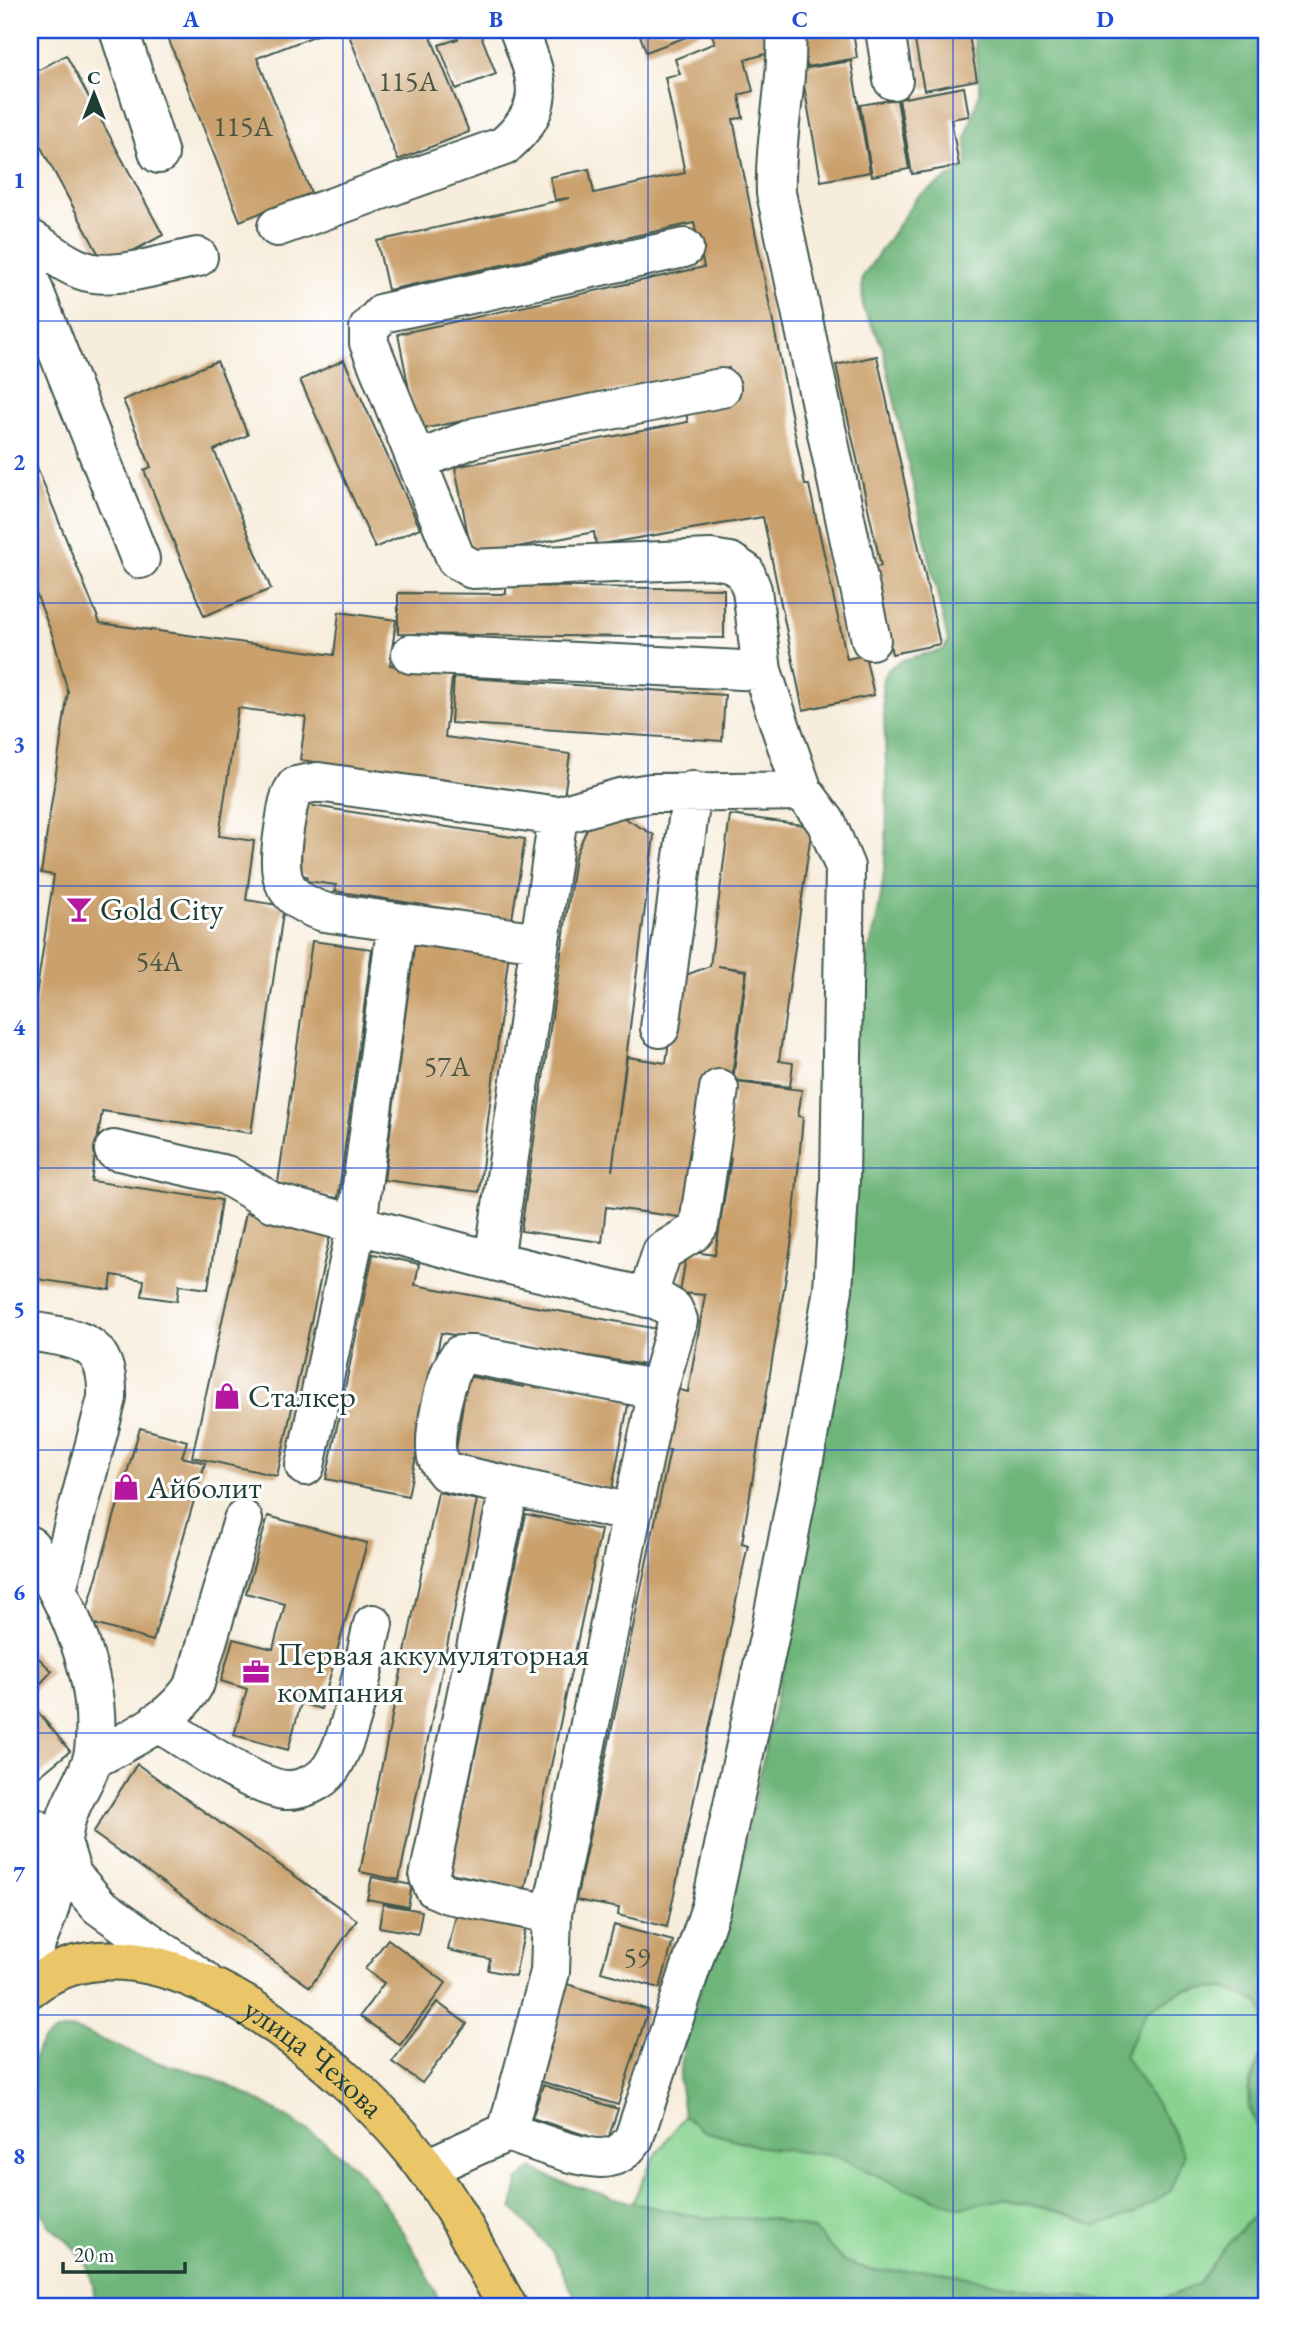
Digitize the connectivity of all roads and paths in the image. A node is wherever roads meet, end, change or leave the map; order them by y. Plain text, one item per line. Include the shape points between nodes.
1 (119, 30) edge
2 (519, 30) edge
3 (786, 30) edge
4 (884, 30) edge
5 (893, 80) dead end
6 (159, 154) dead end
7 (277, 227) dead end
8 (30, 239) edge
9 (684, 248) dead end
10 (198, 257) dead end
11 (30, 281) edge
12 (721, 388) dead end
13 (417, 461) junction
14 (140, 559) dead end
15 (871, 640) dead end
16 (411, 654) dead end
17 (762, 671) junction
18 (692, 790) junction
19 (803, 792) junction
20 (558, 816) junction
21 (397, 922) junction
22 (540, 942) junction
23 (660, 1028) dead end
24 (719, 1089) dead end
25 (114, 1150) dead end
26 (357, 1224) junction
27 (494, 1261) junction
28 (648, 1298) junction
29 (30, 1331) edge
30 (658, 1390) junction
31 (305, 1465) dead end
32 (509, 1488) junction
33 (632, 1513) junction
34 (243, 1520) dead end
35 (30, 1546) edge
36 (57, 1589) junction
37 (373, 1624) dead end
38 (157, 1722) junction
39 (92, 1760) junction
40 (46, 1834) edge
41 (552, 1914) junction
42 (30, 1958) edge
43 (210, 1985) junction
44 (30, 1987) edge
45 (507, 2132) junction
46 (427, 2168) junction
47 (507, 2306) edge

1 - 6 lane
2 - 7 lane via 536,75 535,103 526,127 504,146
3 - 15 lane via 776,193
4 - 5 lane
8 - 10 lane via 93,273
9 - 13 lane via 383,313 374,319 369,343
11 - 14 lane
12 - 13 lane via 477,437
13 - 17 lane via 456,559 472,569 711,559 730,562 745,572 752,590
16 - 17 lane
17 - 19 lane
18 - 19 lane
18 - 20 lane via 620,798
18 - 23 lane
19 - 45 lane via 826,822 845,867 840,1180 833,1289 770,1633 711,1907 635,2138 623,2152 591,2157
20 - 21 lane via 318,782 296,786 290,796 279,862 282,882 306,906
20 - 22 lane
21 - 22 lane
21 - 26 lane
22 - 27 lane
24 - 28 lane via 699,1225 662,1252
25 - 26 lane via 226,1175 272,1202
26 - 27 lane
26 - 31 lane
27 - 28 lane
28 - 30 lane via 673,1309 678,1320
29 - 36 lane via 82,1340 105,1363 108,1379 107,1398
30 - 32 lane via 460,1355 451,1367 436,1444 438,1460 446,1472
30 - 33 lane
32 - 33 lane
32 - 41 lane via 429,1877 434,1888 448,1894
33 - 41 lane
34 - 38 lane via 195,1683 181,1705
35 - 36 lane
36 - 39 lane via 73,1626 94,1702
37 - 38 lane via 344,1742 331,1770 312,1785 284,1790 253,1779
38 - 39 lane
39 - 40 lane via 67,1816
40 - 42 lane via 49,1909
40 - 43 lane via 99,1906
41 - 45 lane via 550,1972
43 - 44 main road, улица Чехова via 162,1966 119,1960 67,1967
43 - 46 main road, улица Чехова via 303,2044 340,2074
45 - 46 lane
46 - 47 main road, улица Чехова

